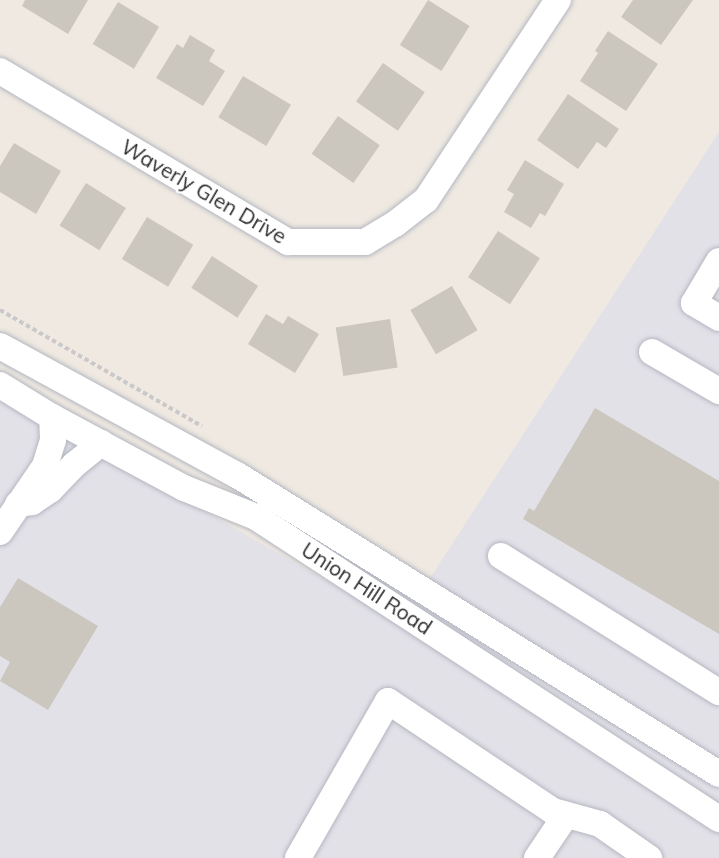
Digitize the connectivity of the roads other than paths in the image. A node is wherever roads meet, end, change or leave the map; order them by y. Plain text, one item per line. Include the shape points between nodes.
1 (558, 0) edge
2 (0, 71) edge
3 (719, 261) edge
4 (719, 318) edge
5 (0, 346) edge
6 (652, 352) dead end
7 (0, 385) edge
8 (719, 391) edge
9 (52, 417) junction
10 (101, 443) junction
11 (17, 504) junction
12 (0, 532) edge
13 (501, 556) dead end
14 (719, 692) edge
15 (719, 774) edge
16 (566, 815) junction
17 (719, 819) edge
18 (298, 858) edge
19 (537, 858) edge
20 (649, 858) edge

1 - 2 street, Waverly Glen Drive via 426,200 364,242 288,242
3 - 4 street via 694,303
5 - 15 street, Union Hill Road via 247,481
6 - 8 street
7 - 9 street, Union Hill Road
9 - 10 street, Union Hill Road
9 - 11 street via 53,440 45,466
10 - 11 street via 50,490 32,502
10 - 17 street, Union Hill Road via 184,488 280,531
11 - 12 street
13 - 14 street
16 - 18 street via 553,811 388,701
16 - 19 street
16 - 20 street via 600,824

